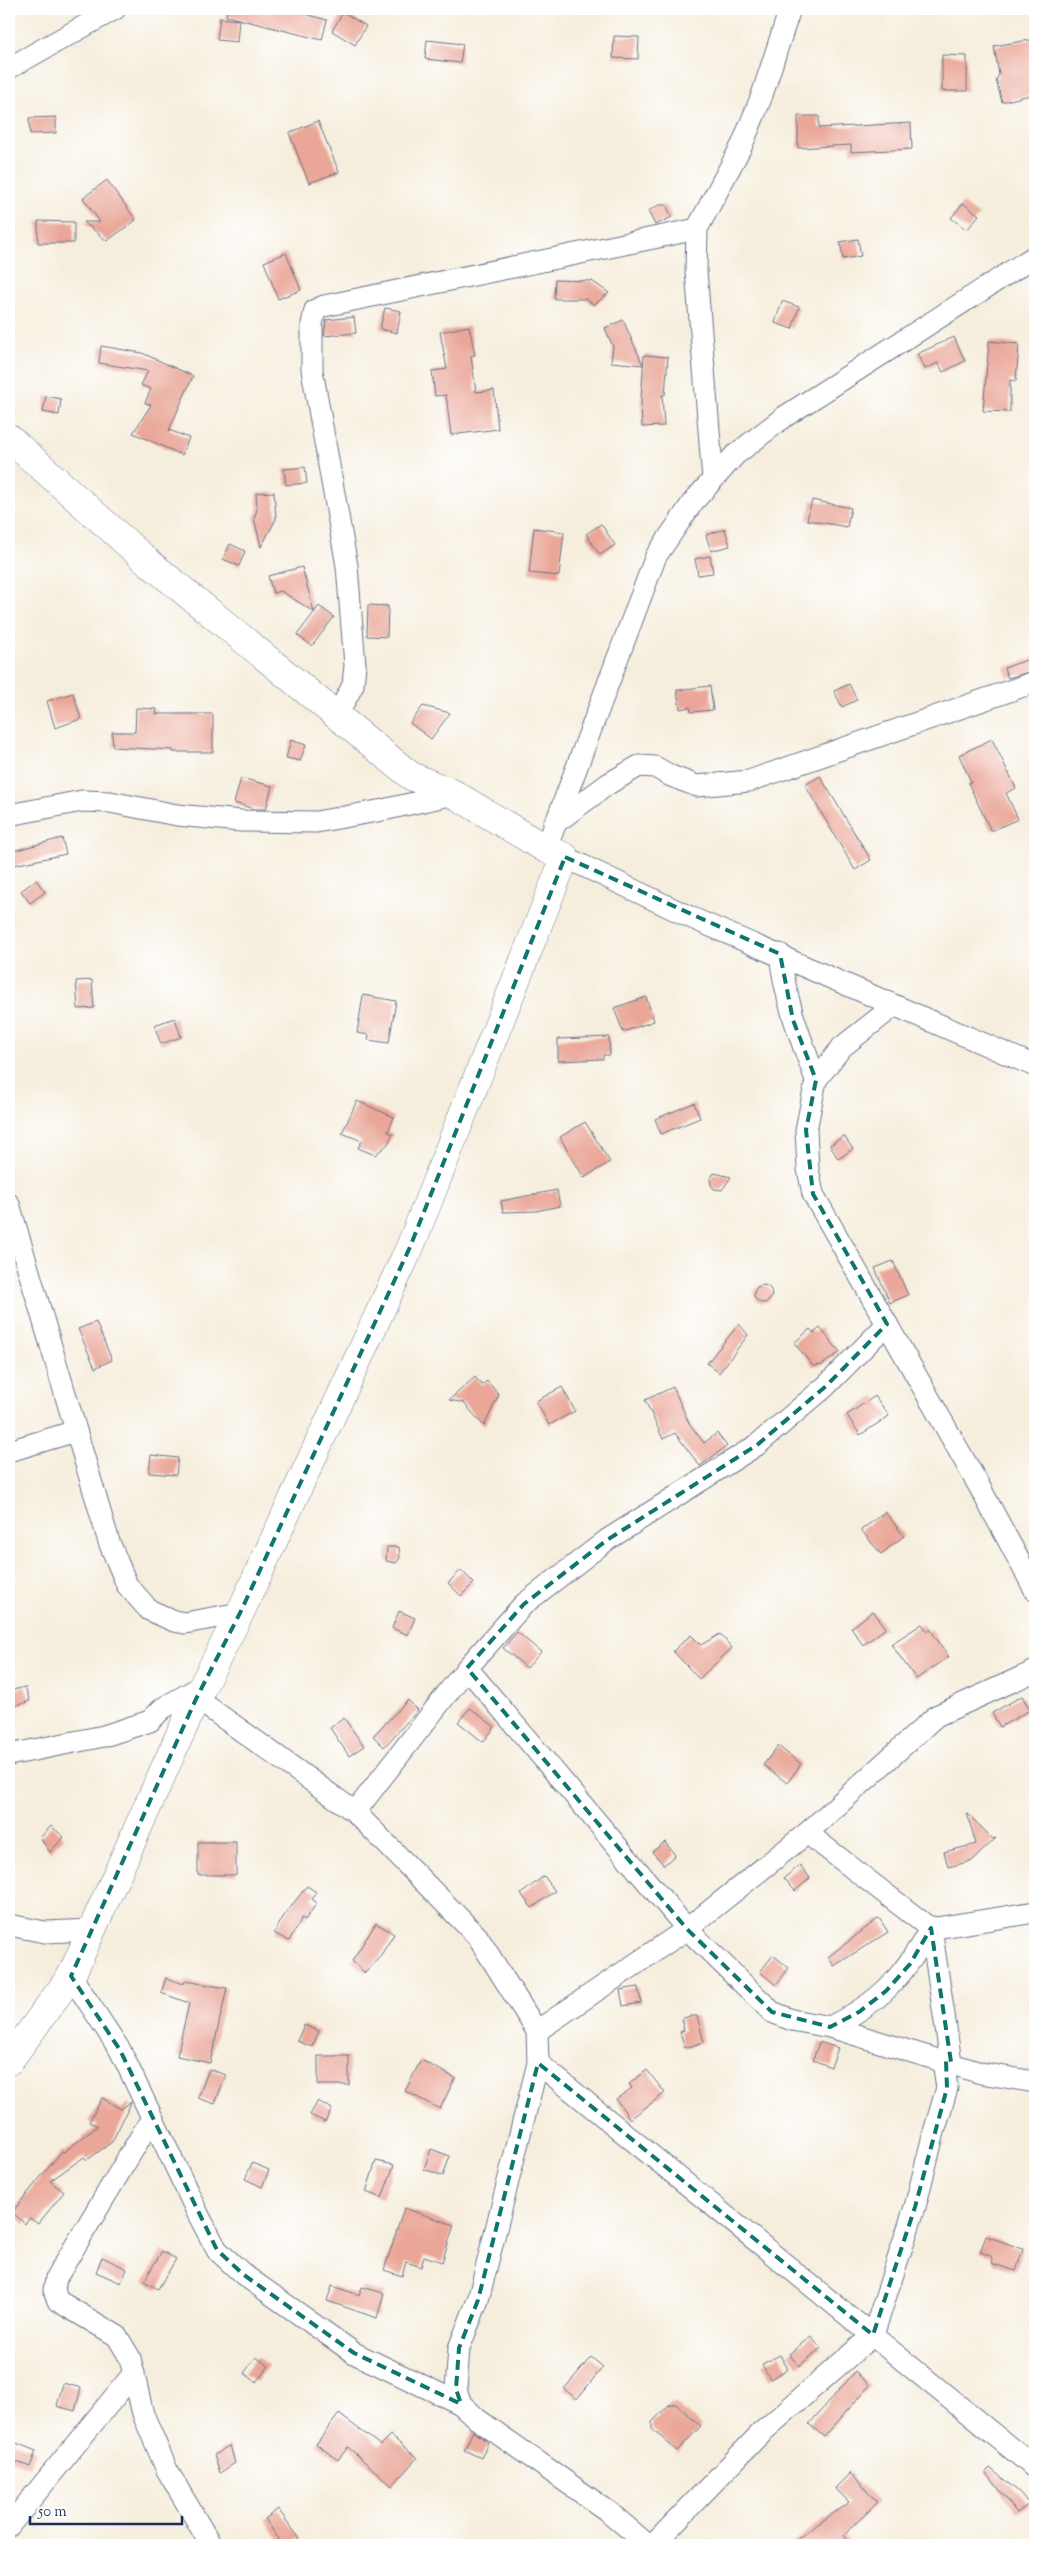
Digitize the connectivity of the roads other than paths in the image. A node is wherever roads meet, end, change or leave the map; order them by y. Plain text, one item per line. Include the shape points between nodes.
1 (115, 9) edge
2 (790, 9) edge
3 (9, 68) edge
4 (697, 229) junction
5 (1035, 256) edge
6 (9, 438) edge
7 (713, 480) junction
8 (1035, 682) edge
9 (337, 716) junction
10 (454, 794) junction
11 (9, 814) edge
12 (555, 843) junction
13 (780, 954) junction
14 (894, 1006) junction
15 (1035, 1066) edge
16 (816, 1080) junction
17 (9, 1204) edge
18 (887, 1324) junction
19 (76, 1431) junction
20 (9, 1451) edge
21 (1035, 1590) edge
22 (240, 1613) junction
23 (467, 1668) junction
24 (1035, 1671) edge
25 (200, 1692) junction
26 (9, 1755) edge
27 (355, 1812) junction
28 (807, 1833) junction
29 (1035, 1912) edge
30 (9, 1925) edge
31 (932, 1928) junction
32 (687, 1929) junction
33 (93, 1930) junction
34 (71, 1976) junction
35 (830, 2027) junction
36 (537, 2031) junction
37 (9, 2061) edge
38 (947, 2061) junction
39 (538, 2062) junction
40 (981, 2073) junction
41 (1035, 2082) edge
42 (948, 2088) junction
43 (152, 2118) junction
44 (873, 2335) junction
45 (134, 2373) junction
46 (461, 2404) junction
47 (1035, 2468) edge
48 (9, 2526) edge
49 (211, 2545) edge
50 (648, 2545) edge
51 (653, 2545) edge

1 - 3 street
2 - 4 street via 745,138
4 - 7 street via 696,271
4 - 9 street via 315,310 312,370 347,566 355,665 353,684
5 - 7 street via 784,417 735,455
6 - 9 street via 147,561
7 - 12 street via 693,502 656,556
8 - 12 street via 749,781 697,786 656,767 640,766 608,784
9 - 10 street via 411,776
10 - 11 street via 316,822 241,821 177,815 110,802 82,801
10 - 12 street
12 - 13 street via 692,918
12 - 22 street via 410,1247
13 - 14 street
13 - 16 street via 783,986 790,1011
14 - 15 street
14 - 16 street via 842,1047
16 - 18 street via 806,1130 813,1194
17 - 19 street
18 - 21 street
18 - 23 street via 826,1386 756,1445 607,1540 524,1604
19 - 20 street
19 - 22 street via 109,1542 127,1585 149,1610 174,1621 194,1623
22 - 25 street
23 - 27 street
23 - 32 street
24 - 28 street via 936,1716
25 - 26 street via 163,1708 150,1721 104,1736
25 - 27 street
25 - 33 street
27 - 36 street via 477,1936
28 - 31 street via 920,1923
28 - 32 street
29 - 31 street
30 - 33 street via 45,1932
31 - 35 street via 910,1964 886,1992 859,2012
31 - 38 street
32 - 35 street via 772,2012 792,2020
32 - 36 street
33 - 34 street
34 - 37 street
34 - 43 street via 120,2050
35 - 38 street
36 - 39 street
38 - 40 street
38 - 42 street
39 - 44 street
39 - 46 street via 478,2300 459,2348 456,2389
40 - 41 street
40 - 42 street
42 - 44 street via 915,2207
43 - 45 street via 56,2278 54,2290 58,2301 116,2336 130,2358
43 - 46 street via 217,2250 244,2275 354,2353
44 - 47 street
44 - 51 street via 760,2434
45 - 48 street
45 - 49 street via 144,2414 167,2470
46 - 50 street via 477,2419 609,2512

